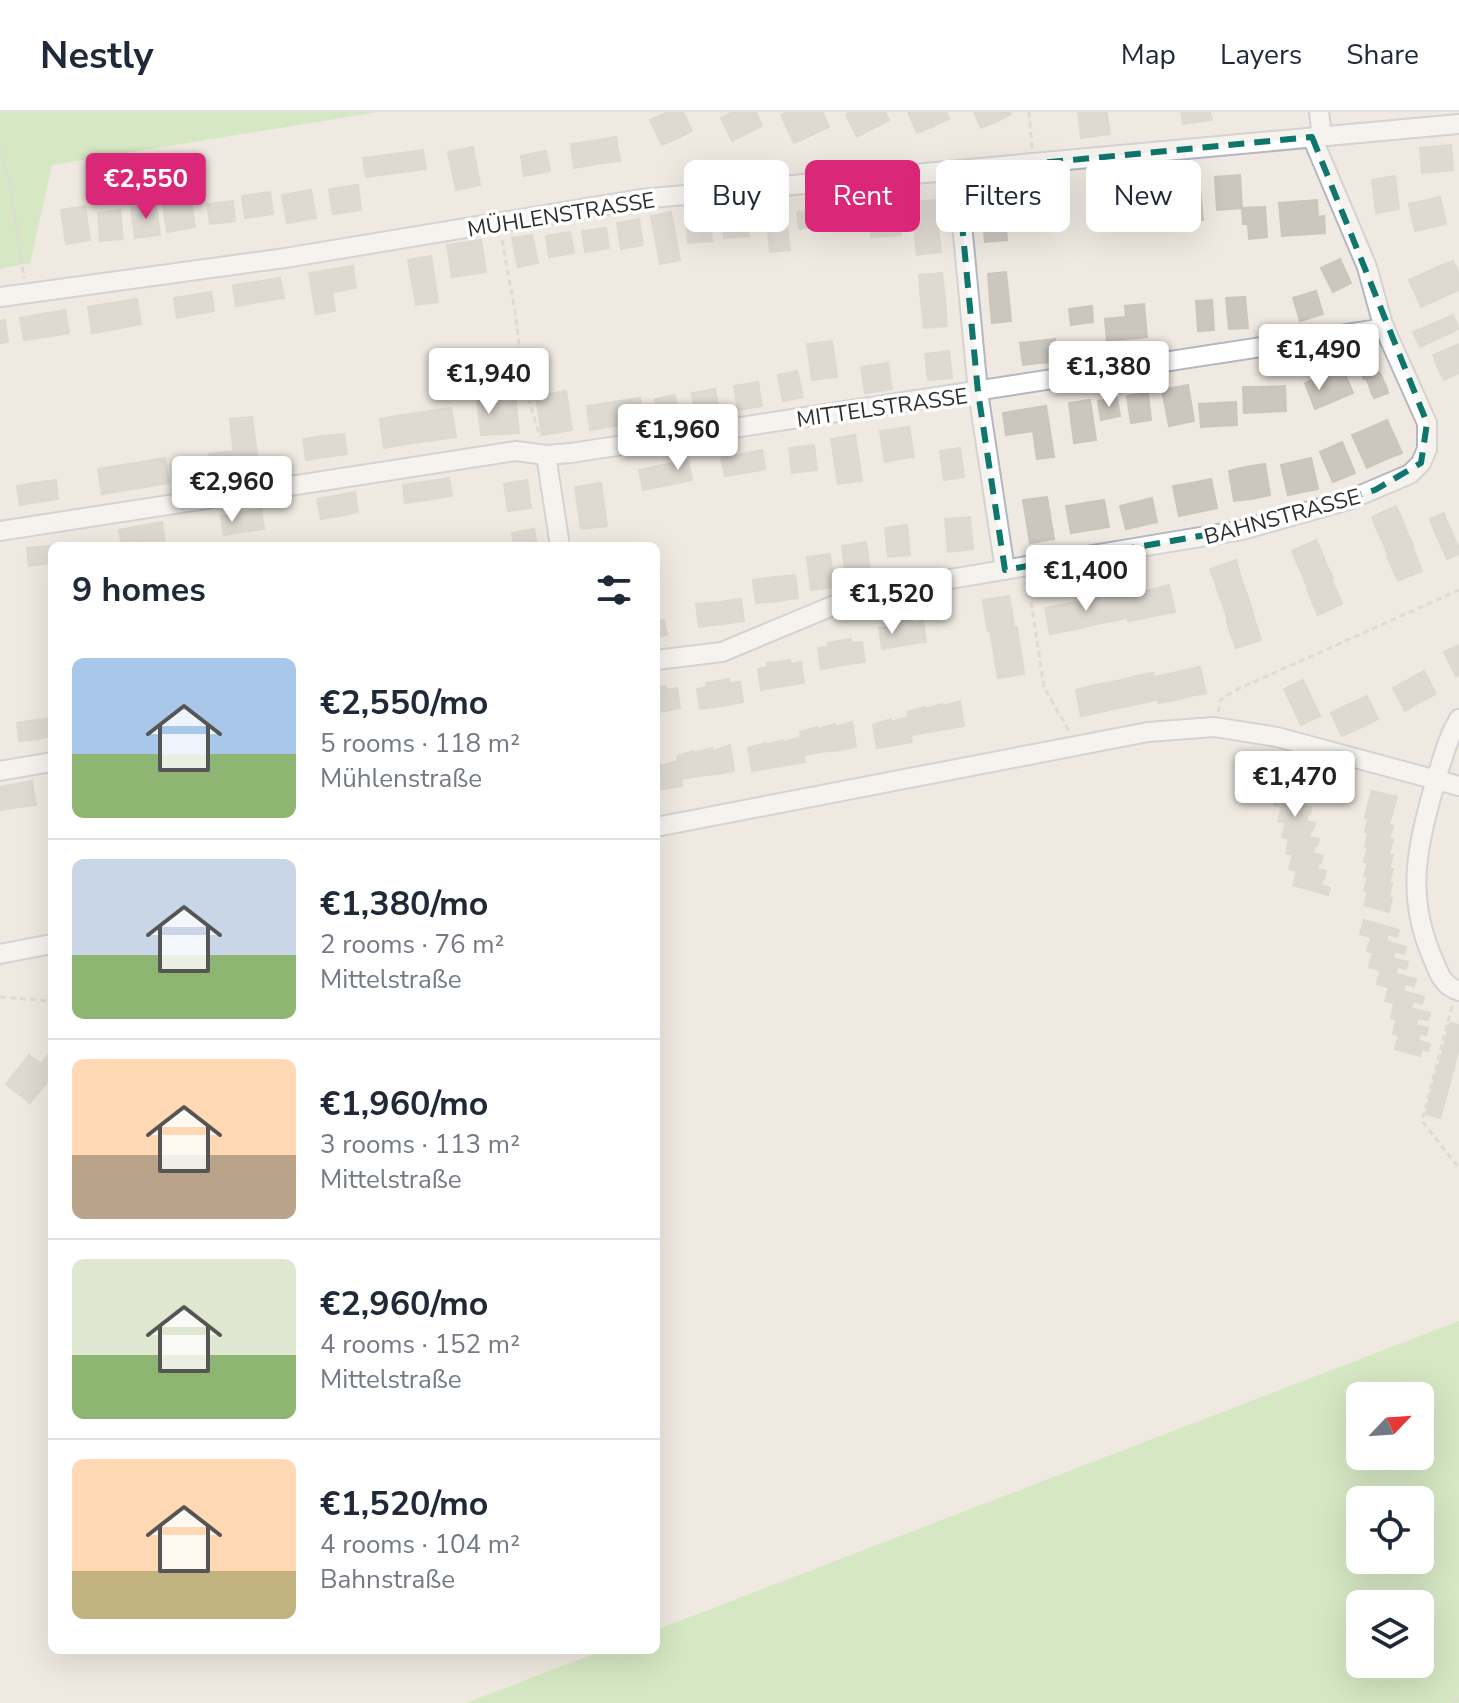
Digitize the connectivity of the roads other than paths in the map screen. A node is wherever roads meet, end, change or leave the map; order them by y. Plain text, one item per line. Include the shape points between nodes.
1 (1319, 112) edge
2 (1418, 120) edge
3 (1459, 124) edge
4 (1317, 137) junction
5 (1070, 160) edge
6 (936, 173) edge
7 (963, 232) edge
8 (0, 297) edge
9 (1385, 328) junction
10 (978, 392) junction
11 (546, 455) junction
12 (0, 531) edge
13 (559, 542) edge
14 (1005, 570) junction
15 (660, 660) edge
16 (1459, 719) edge
17 (48, 763) edge
18 (0, 771) edge
19 (1436, 780) junction
20 (1459, 786) edge
21 (660, 826) edge
22 (48, 945) edge
23 (0, 954) edge
24 (1458, 991) edge

1 - 4 street
2 - 3 street, MÜHLENSTRASSE
2 - 4 street, MÜHLENSTRASSE
4 - 5 street, MÜHLENSTRASSE
4 - 9 street
6 - 8 street, MÜHLENSTRASSE via 641,199 285,258
7 - 10 street
9 - 10 street, MITTELSTRASSE
9 - 14 street, BAHNSTRASSE via 1429,433 1418,467 1401,479 1296,517 1215,536
10 - 11 street, MITTELSTRASSE
10 - 14 street
11 - 12 street, MITTELSTRASSE via 516,451
11 - 13 street
14 - 15 street, BAHNSTRASSE via 861,594 722,652
16 - 19 street
17 - 18 street
19 - 20 street
19 - 21 street via 1277,737 1214,727 1148,732
19 - 24 street via 1419,844 1416,896 1439,975
22 - 23 street

